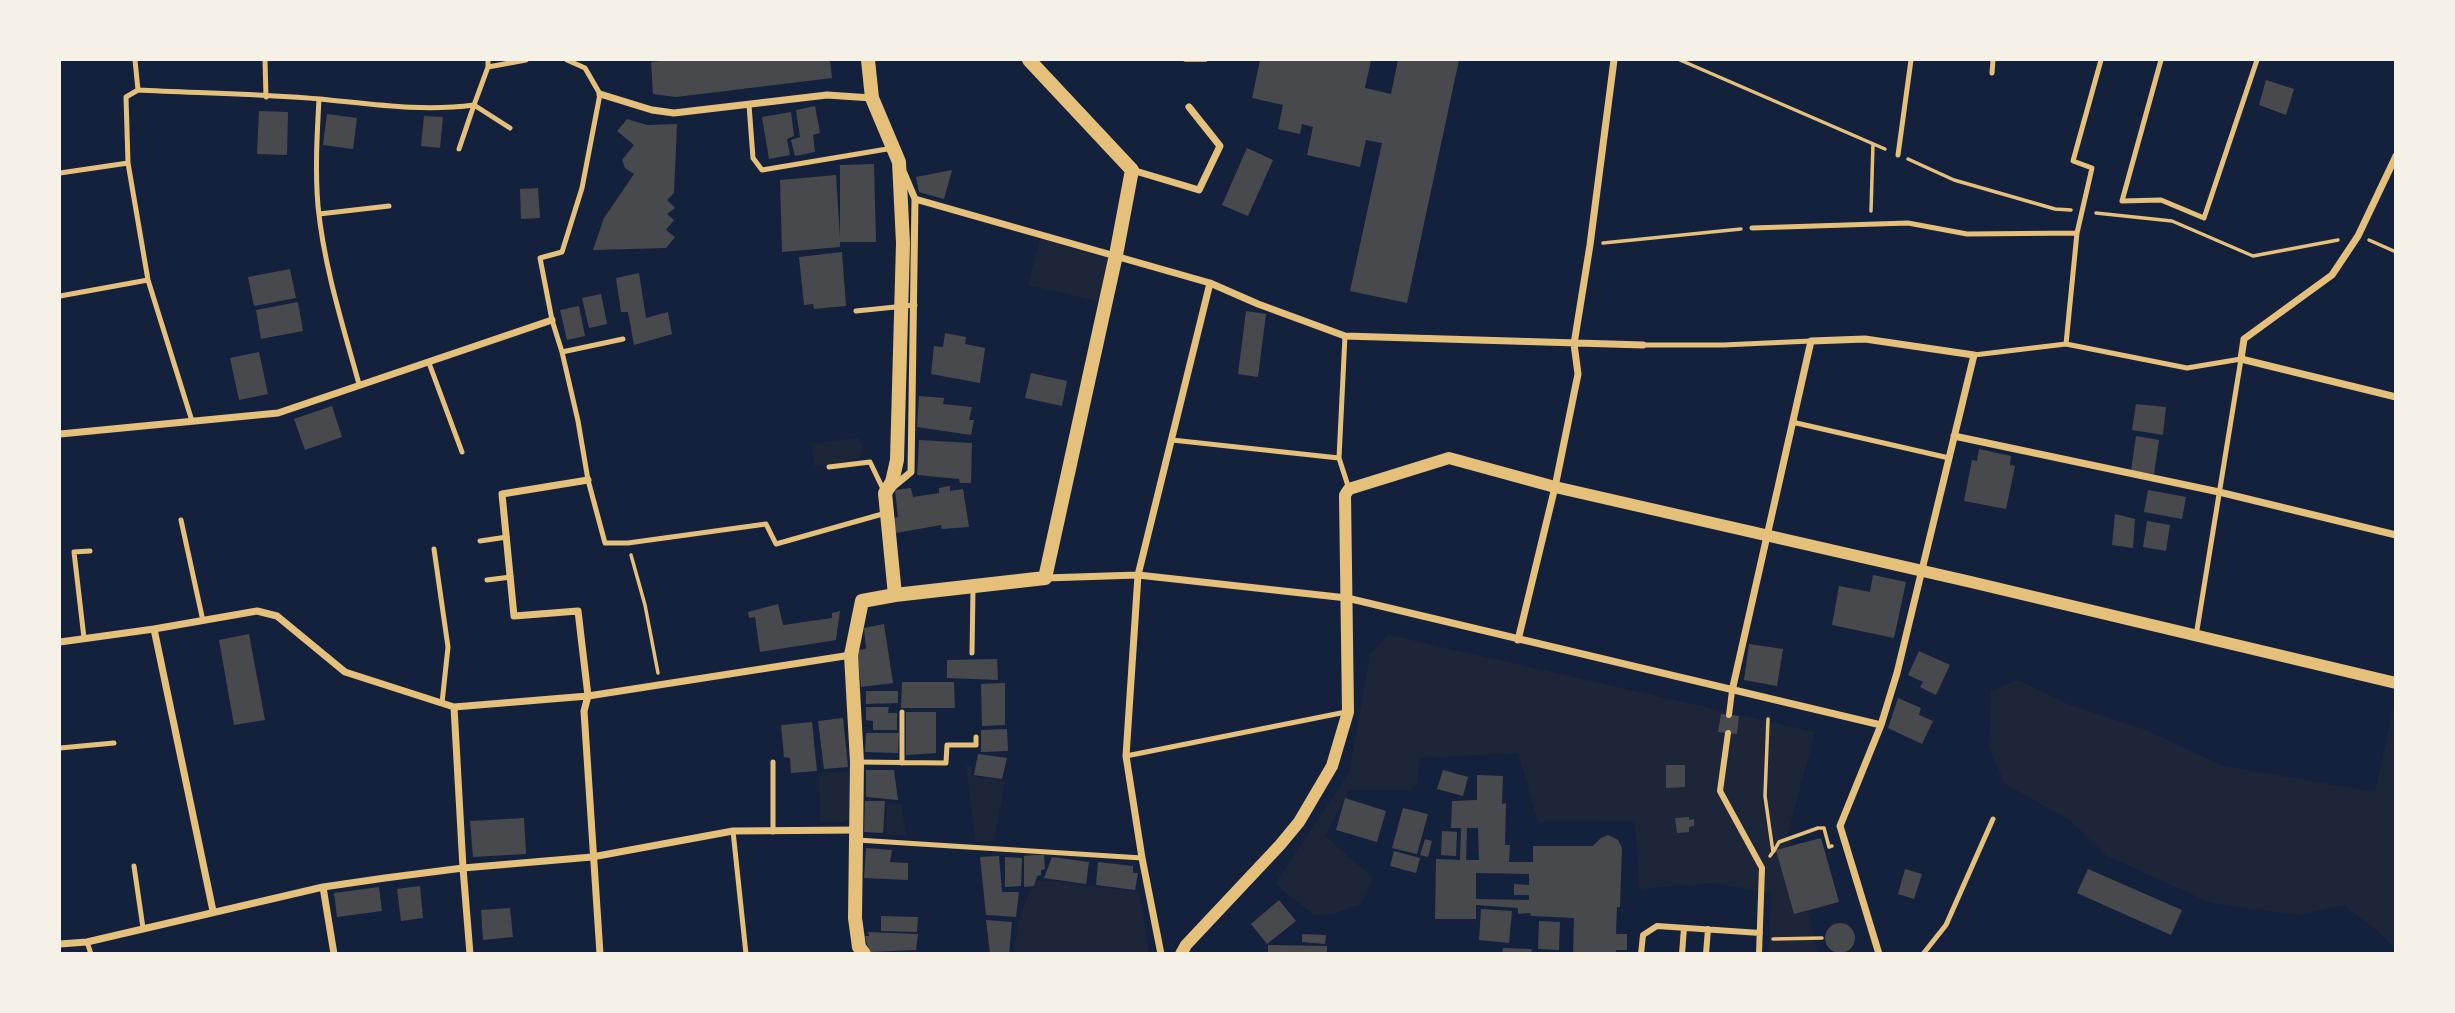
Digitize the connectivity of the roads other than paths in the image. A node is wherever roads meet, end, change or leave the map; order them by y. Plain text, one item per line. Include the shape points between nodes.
1 (135, 60) edge
2 (265, 60) edge
3 (526, 60) edge
4 (567, 60) edge
5 (868, 60) edge
6 (1029, 60) edge
7 (1614, 60) edge
8 (1911, 60) edge
9 (1993, 60) edge
10 (2101, 60) edge
11 (2161, 60) edge
12 (2257, 60) edge
13 (488, 63) edge
14 (1992, 73) dead end
15 (138, 90) junction
16 (600, 94) junction
17 (266, 97) junction
18 (872, 98) junction
19 (319, 99) junction
20 (749, 104) junction
21 (474, 105) junction
22 (1189, 107) dead end
23 (510, 128) dead end
24 (459, 149) dead end
25 (896, 155) junction
26 (1898, 155) road end
27 (2396, 156) edge
28 (128, 163) junction
29 (1132, 170) junction
30 (60, 173) edge
31 (915, 199) junction
32 (389, 206) dead end
33 (319, 214) junction
34 (1752, 228) road end
35 (2077, 233) junction
36 (1116, 255) junction
37 (148, 281) junction
38 (1210, 283) junction
39 (60, 296) edge
40 (909, 306) junction
41 (856, 311) dead end
42 (552, 320) junction
43 (1345, 336) junction
44 (623, 339) dead end
45 (1811, 341) junction
46 (1574, 344) junction
47 (2066, 344) junction
48 (1643, 345) joint
49 (562, 352) junction
50 (1974, 355) junction
51 (2241, 359) junction
52 (429, 363) junction
53 (359, 384) junction
54 (2396, 397) edge
55 (192, 421) junction
56 (1792, 422) junction
57 (60, 434) edge
58 (1954, 436) junction
59 (1172, 440) junction
60 (462, 452) dead end
61 (1339, 458) junction
62 (1949, 458) junction
63 (829, 467) dead end
64 (588, 480) junction
65 (1555, 487) junction
66 (1349, 489) junction
67 (2219, 492) junction
68 (885, 494) junction
69 (886, 513) junction
70 (181, 520) dead end
71 (2396, 535) edge
72 (1766, 536) junction
73 (507, 537) junction
74 (480, 541) dead end
75 (434, 549) dead end
76 (90, 551) dead end
77 (1922, 572) junction
78 (1138, 575) junction
79 (510, 577) junction
80 (1045, 578) junction
81 (487, 580) dead end
82 (974, 586) junction
83 (895, 595) junction
84 (1348, 598) junction
85 (203, 621) junction
86 (154, 629) junction
87 (2196, 636) junction
88 (84, 638) junction
89 (1518, 640) junction
90 (60, 642) edge
91 (972, 653) dead end
92 (851, 655) junction
93 (2396, 683) edge
94 (1732, 691) junction
95 (588, 696) junction
96 (442, 703) junction
97 (454, 708) junction
98 (902, 712) dead end
99 (1348, 712) junction
100 (1729, 715) dead end
101 (1881, 725) junction
102 (1728, 733) dead end
103 (976, 737) dead end
104 (114, 743) dead end
105 (60, 748) edge
106 (1126, 756) junction
107 (773, 762) dead end
108 (857, 762) junction
109 (902, 763) junction
110 (1993, 819) dead end
111 (733, 831) junction
112 (773, 832) junction
113 (857, 835) junction
114 (592, 857) junction
115 (1142, 858) junction
116 (134, 866) dead end
117 (463, 868) junction
118 (323, 887) junction
119 (213, 911) junction
120 (144, 928) junction
121 (1684, 928) junction
122 (1708, 929) junction
123 (1760, 936) junction
124 (87, 942) junction
125 (60, 944) edge
126 (91, 954) edge
127 (334, 954) edge
128 (470, 954) edge
129 (600, 954) edge
130 (746, 954) edge
131 (864, 954) edge
132 (1161, 954) edge
133 (1181, 954) edge
134 (1641, 954) edge
135 (1682, 954) edge
136 (1706, 954) edge
137 (1759, 954) edge
138 (1879, 954) edge
139 (1923, 954) edge

1 - 15 lane
2 - 17 lane
3 - 13 lane
4 - 16 lane via 585,68
5 - 18 main road
6 - 29 main road
7 - 46 street
8 - 26 lane
9 - 14 lane
10 - 35 lane via 2073,161 2092,168
11 - 12 lane via 2122,201 2161,200 2204,218
13 - 21 lane
15 - 17 lane
15 - 28 lane via 126,97
16 - 20 street via 674,113
16 - 42 lane via 582,188 562,252 540,258
17 - 19 lane
18 - 20 street via 827,95
18 - 25 main road
19 - 21 lane via 417,108
19 - 33 lane
20 - 25 lane via 753,158 762,170
21 - 23 lane
21 - 24 lane
22 - 29 street via 1220,146 1199,190
25 - 31 street
25 - 40 main road
27 - 51 street via 2358,236 2332,275 2244,340
28 - 30 lane
28 - 37 lane
29 - 36 main road
31 - 36 street
31 - 40 street
32 - 33 lane
33 - 53 lane
34 - 35 lane via 1908,223 1967,234
35 - 47 lane
36 - 38 street
36 - 80 main road
37 - 39 lane
37 - 55 lane
38 - 43 street
38 - 59 street
40 - 41 lane
40 - 68 main road via 897,460
42 - 49 lane
42 - 52 street
43 - 46 street
43 - 61 lane
44 - 49 lane
45 - 48 lane
45 - 50 street via 1865,339
45 - 56 street
46 - 48 street
46 - 65 street via 1578,374
47 - 50 lane
47 - 51 lane via 2187,368
49 - 64 lane
50 - 58 street
51 - 54 street
51 - 67 lane
52 - 53 street
52 - 60 lane
53 - 55 street via 278,413
55 - 57 street
56 - 62 lane
56 - 72 street
58 - 62 street
58 - 67 street
59 - 61 lane
59 - 78 street
61 - 66 lane
62 - 77 street
63 - 68 lane via 870,462
64 - 69 lane via 605,543 766,524 776,544
64 - 73 street via 502,494
65 - 66 street via 1449,458
65 - 72 street
65 - 89 street
66 - 84 street via 1345,495
67 - 71 street
67 - 87 lane
68 - 69 main road
69 - 83 main road
70 - 85 lane
72 - 77 street
72 - 94 street
73 - 74 lane
73 - 79 street
75 - 96 lane via 448,648
76 - 88 lane via 74,552
77 - 87 street
77 - 101 street
78 - 80 street
78 - 84 street
78 - 106 street
79 - 81 lane
79 - 95 street via 514,616 578,611
80 - 82 main road
82 - 83 main road
82 - 91 lane
83 - 92 main road via 862,601
84 - 89 street
84 - 99 street
85 - 86 street
85 - 96 street via 257,611 277,616 345,672
86 - 88 street
86 - 119 street
87 - 93 street
88 - 90 street
89 - 94 street
92 - 95 street
92 - 108 main road
94 - 100 street
94 - 101 street
95 - 97 street
95 - 114 street via 584,711
96 - 97 street
97 - 117 street
98 - 109 lane
99 - 106 lane
99 - 133 street via 1332,766 1299,822
101 - 138 street via 1840,826
102 - 123 street via 1720,791 1762,868
103 - 109 lane via 976,745 947,745 946,763
104 - 105 lane
106 - 115 street
107 - 112 lane
108 - 109 lane
108 - 113 main road
110 - 139 lane via 1946,925
111 - 112 street
111 - 114 street
111 - 130 lane
112 - 113 street
113 - 115 lane
113 - 131 main road via 855,918
114 - 117 street
114 - 129 street
115 - 132 street
116 - 120 lane
117 - 118 street
117 - 128 street
118 - 119 street
118 - 127 street
119 - 120 street
120 - 124 street
121 - 122 street
121 - 134 street via 1657,926 1643,935
121 - 135 street
122 - 123 street
122 - 136 street
123 - 137 street
124 - 125 street
124 - 126 lane

